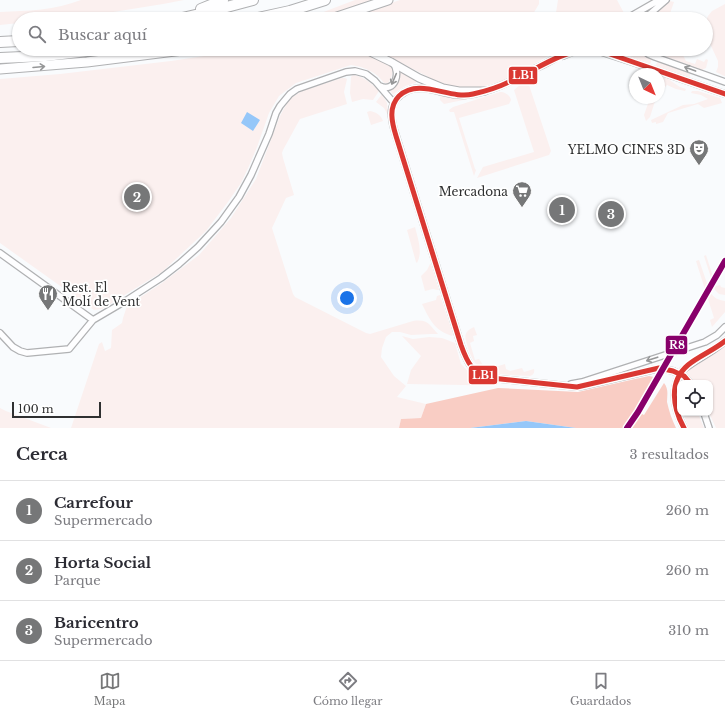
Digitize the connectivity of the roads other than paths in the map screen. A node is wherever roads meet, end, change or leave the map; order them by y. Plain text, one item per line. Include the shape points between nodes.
1 (246, 0) edge
2 (253, 0) edge
3 (307, 0) edge
4 (325, 0) edge
5 (388, 0) edge
6 (659, 0) edge
7 (666, 0) edge
8 (226, 3) edge
9 (197, 12) edge
10 (199, 12) edge
11 (267, 12) edge
12 (285, 12) edge
13 (352, 12) edge
14 (638, 12) edge
15 (652, 12) edge
16 (12, 41) edge
17 (0, 42) edge
18 (45, 56) edge
19 (135, 56) edge
20 (379, 56) edge
21 (558, 56) edge
22 (561, 56) edge
23 (616, 56) edge
24 (622, 56) edge
25 (655, 57) edge
26 (0, 58) edge
27 (553, 59) junction
28 (630, 61) junction
29 (391, 62) junction
30 (0, 69) edge
31 (725, 82) edge
32 (380, 85) junction
33 (708, 88) junction
34 (486, 91) junction
35 (725, 91) edge
36 (725, 94) edge
37 (394, 103) junction
38 (0, 252) edge
39 (93, 320) junction
40 (725, 327) edge
41 (0, 333) edge
42 (725, 341) edge
43 (683, 370) dead end
44 (678, 378) dead end
45 (687, 380) edge
46 (557, 384) junction
47 (705, 416) edge
48 (684, 428) edge
49 (709, 428) edge

1 - 8 highway
2 - 8 highway
3 - 11 highway
4 - 12 highway
5 - 13 main road
6 - 14 street
7 - 15 street
8 - 9 highway
8 - 10 highway
16 - 17 highway
18 - 26 highway
30 -> 19 main road
20 - 29 street
21 - 27 street
22 - 27 street
23 - 28 street
24 - 28 street
31 -> 25 street
27 - 34 street via 508,83
28 - 33 street
29 -> 32 street via 397,71 395,80 390,87 384,88
29 - 34 street via 443,88
32 - 37 street
32 - 39 street via 366,74 351,71 296,89 280,106 261,155 243,191 216,227 172,270
33 - 35 street
33 - 36 street
34 - 37 street via 466,96 418,88 404,92
37 - 46 street via 391,116 394,129 467,361 478,373 487,377
38 - 39 street
39 - 41 street via 69,349 28,353 13,347
40 -> 46 street via 705,342 582,382
42 - 43 street
44 - 48 street via 674,388 674,400
45 - 46 street, bridge via 673,371 656,369 583,386
47 - 49 street

